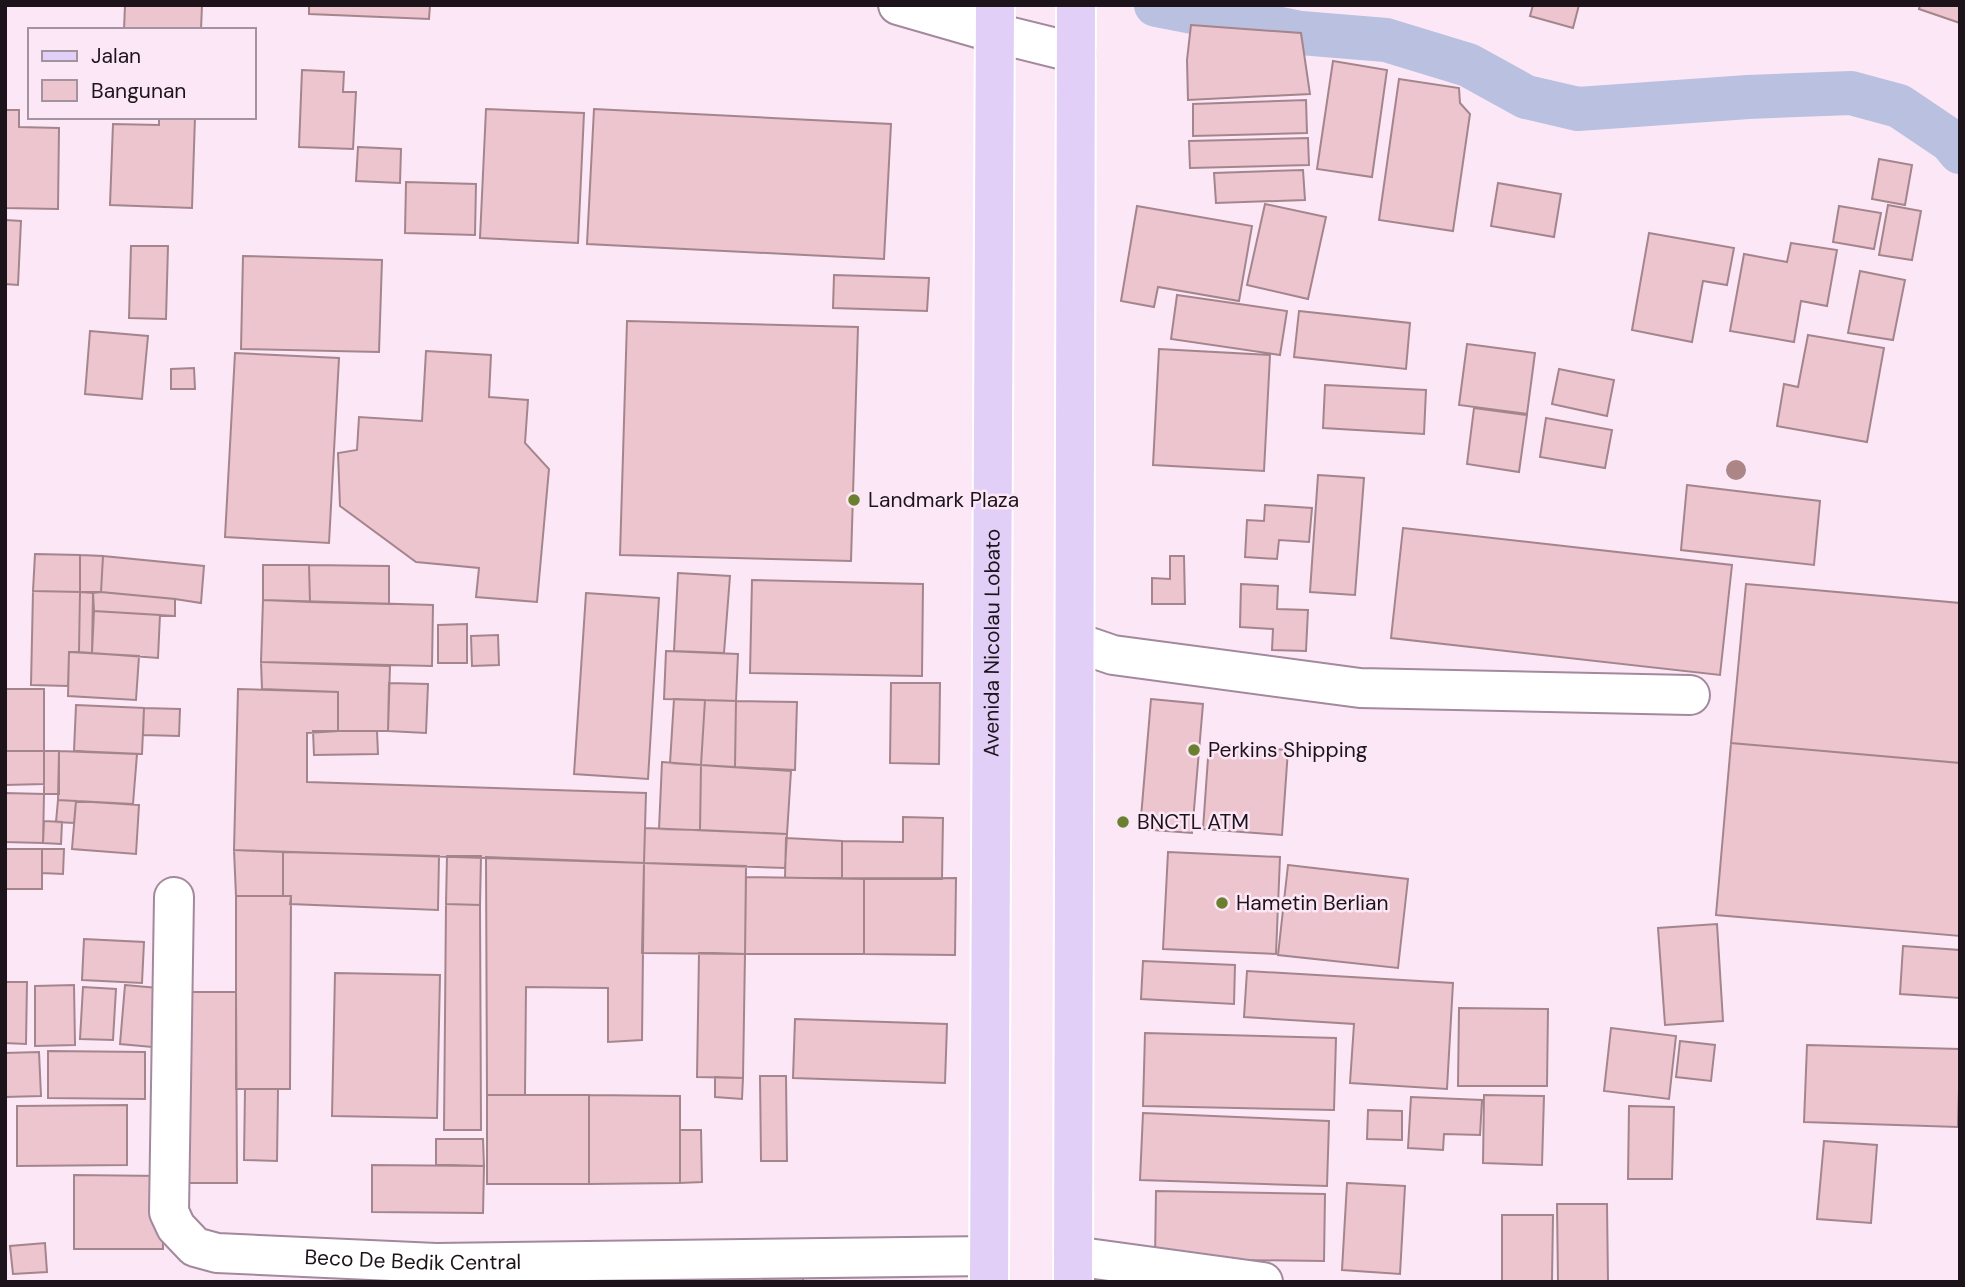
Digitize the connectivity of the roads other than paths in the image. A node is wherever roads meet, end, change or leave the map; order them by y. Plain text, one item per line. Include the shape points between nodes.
1 (898, 5) edge
2 (1076, 5) edge
3 (995, 16) edge
4 (1076, 53) junction
5 (1075, 642) junction
6 (1690, 695) dead end
7 (174, 897) dead end
8 (989, 1269) edge
9 (1073, 1269) edge
10 (1263, 1282) edge

1 - 3 street
2 - 4 main road
3 - 4 street
3 - 8 main road, Avenida Nicolau Lobato
4 - 5 main road
5 - 6 street via 1113,655 1360,688
5 - 9 main road
7 - 8 street, Beco De Bedik Central via 169,1212 195,1247 217,1253 436,1263
9 - 10 street

